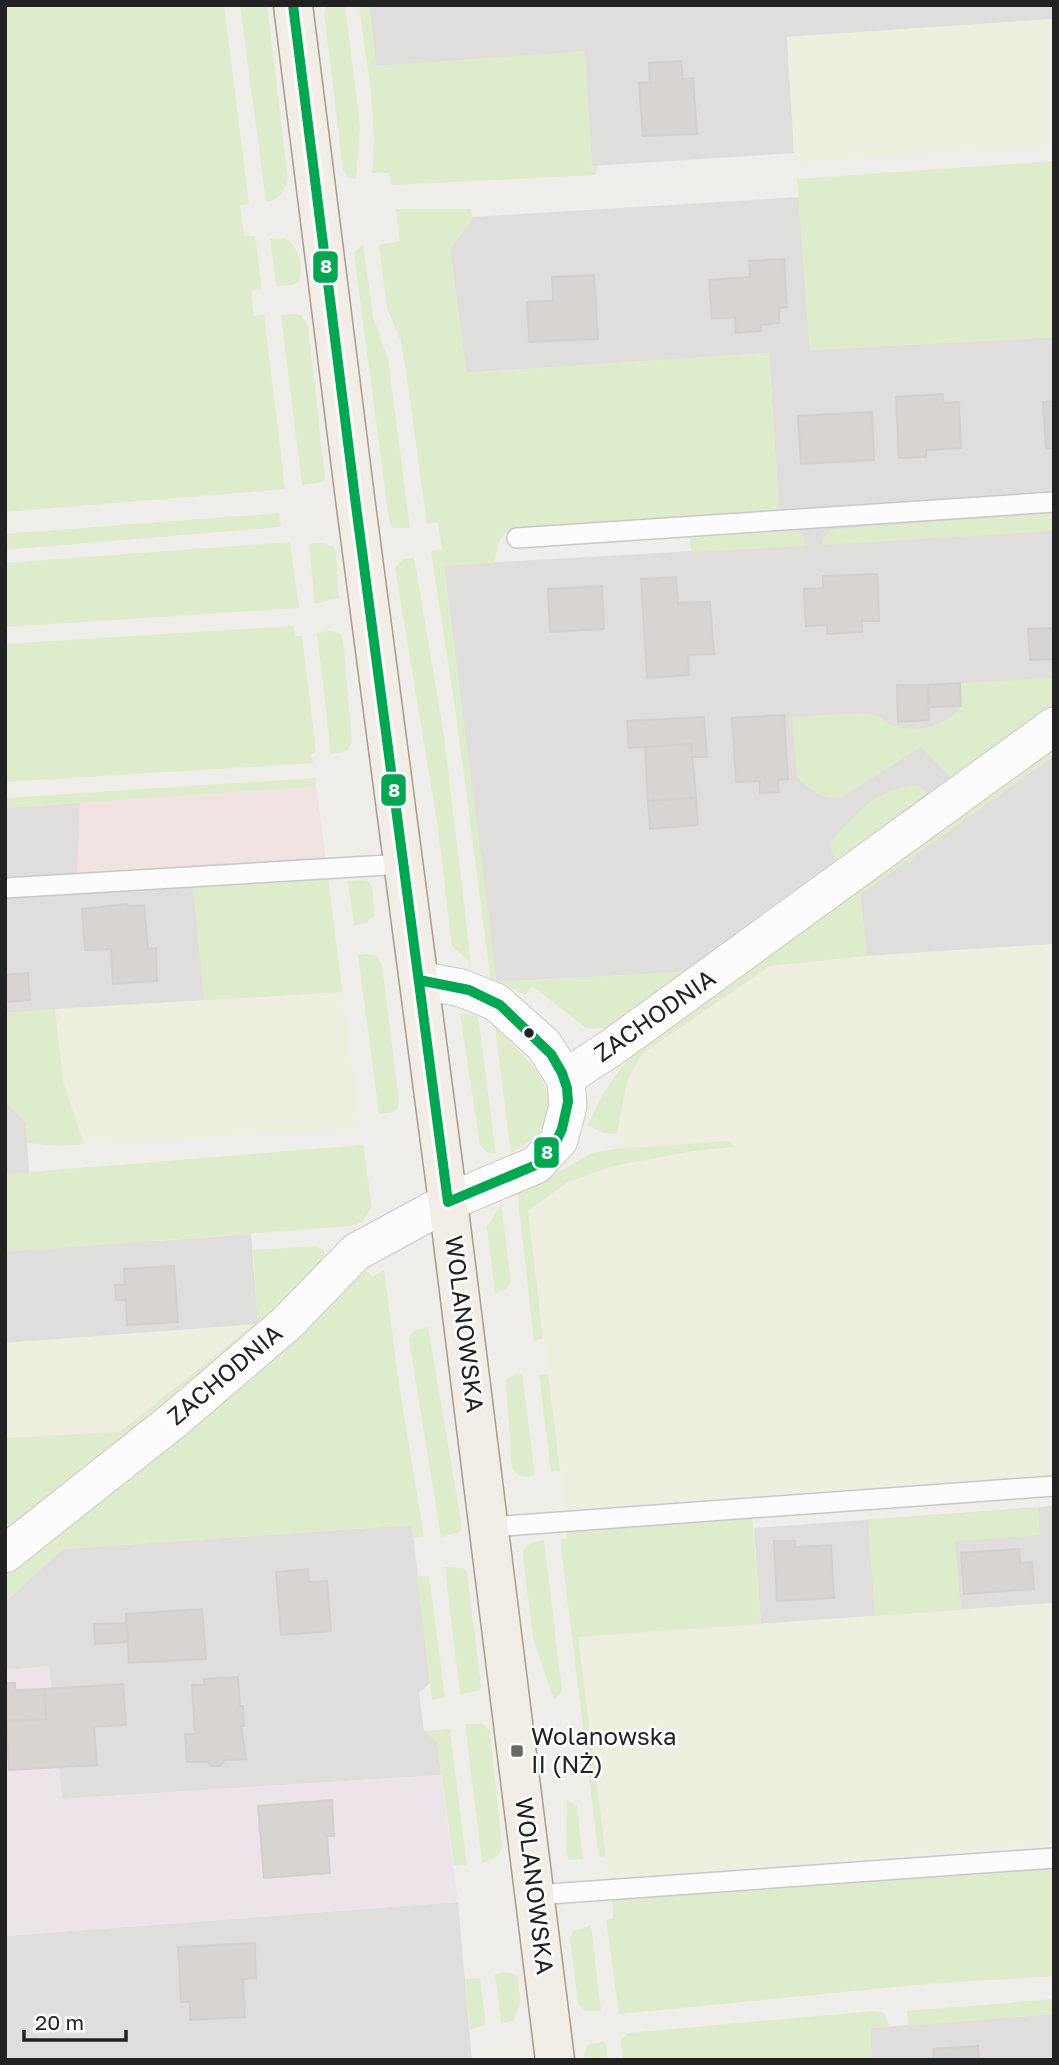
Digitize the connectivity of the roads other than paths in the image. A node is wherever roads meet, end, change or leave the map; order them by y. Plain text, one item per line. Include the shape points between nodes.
1 (293, 5) edge
2 (1054, 502) edge
3 (517, 538) dead end
4 (1054, 726) edge
5 (404, 864) junction
6 (5, 888) edge
7 (419, 980) junction
8 (565, 1078) junction
9 (448, 1202) junction
10 (1054, 1486) edge
11 (489, 1527) junction
12 (5, 1554) edge
13 (1054, 1858) edge
14 (535, 1895) junction
15 (555, 2060) edge

1 - 5 main road, WOLANOWSKA
2 - 3 lane
4 - 8 street, ZACHODNIA via 685,996
5 - 6 lane
5 - 7 main road, WOLANOWSKA
7 - 8 street via 461,988 496,1002 544,1045
7 - 9 main road, WOLANOWSKA
8 - 9 street, ZACHODNIA via 565,1121 547,1156 536,1166
9 - 11 main road, WOLANOWSKA
9 - 12 street, ZACHODNIA via 356,1252 288,1323
10 - 11 lane
11 - 14 main road, WOLANOWSKA
13 - 14 lane
14 - 15 main road, WOLANOWSKA

